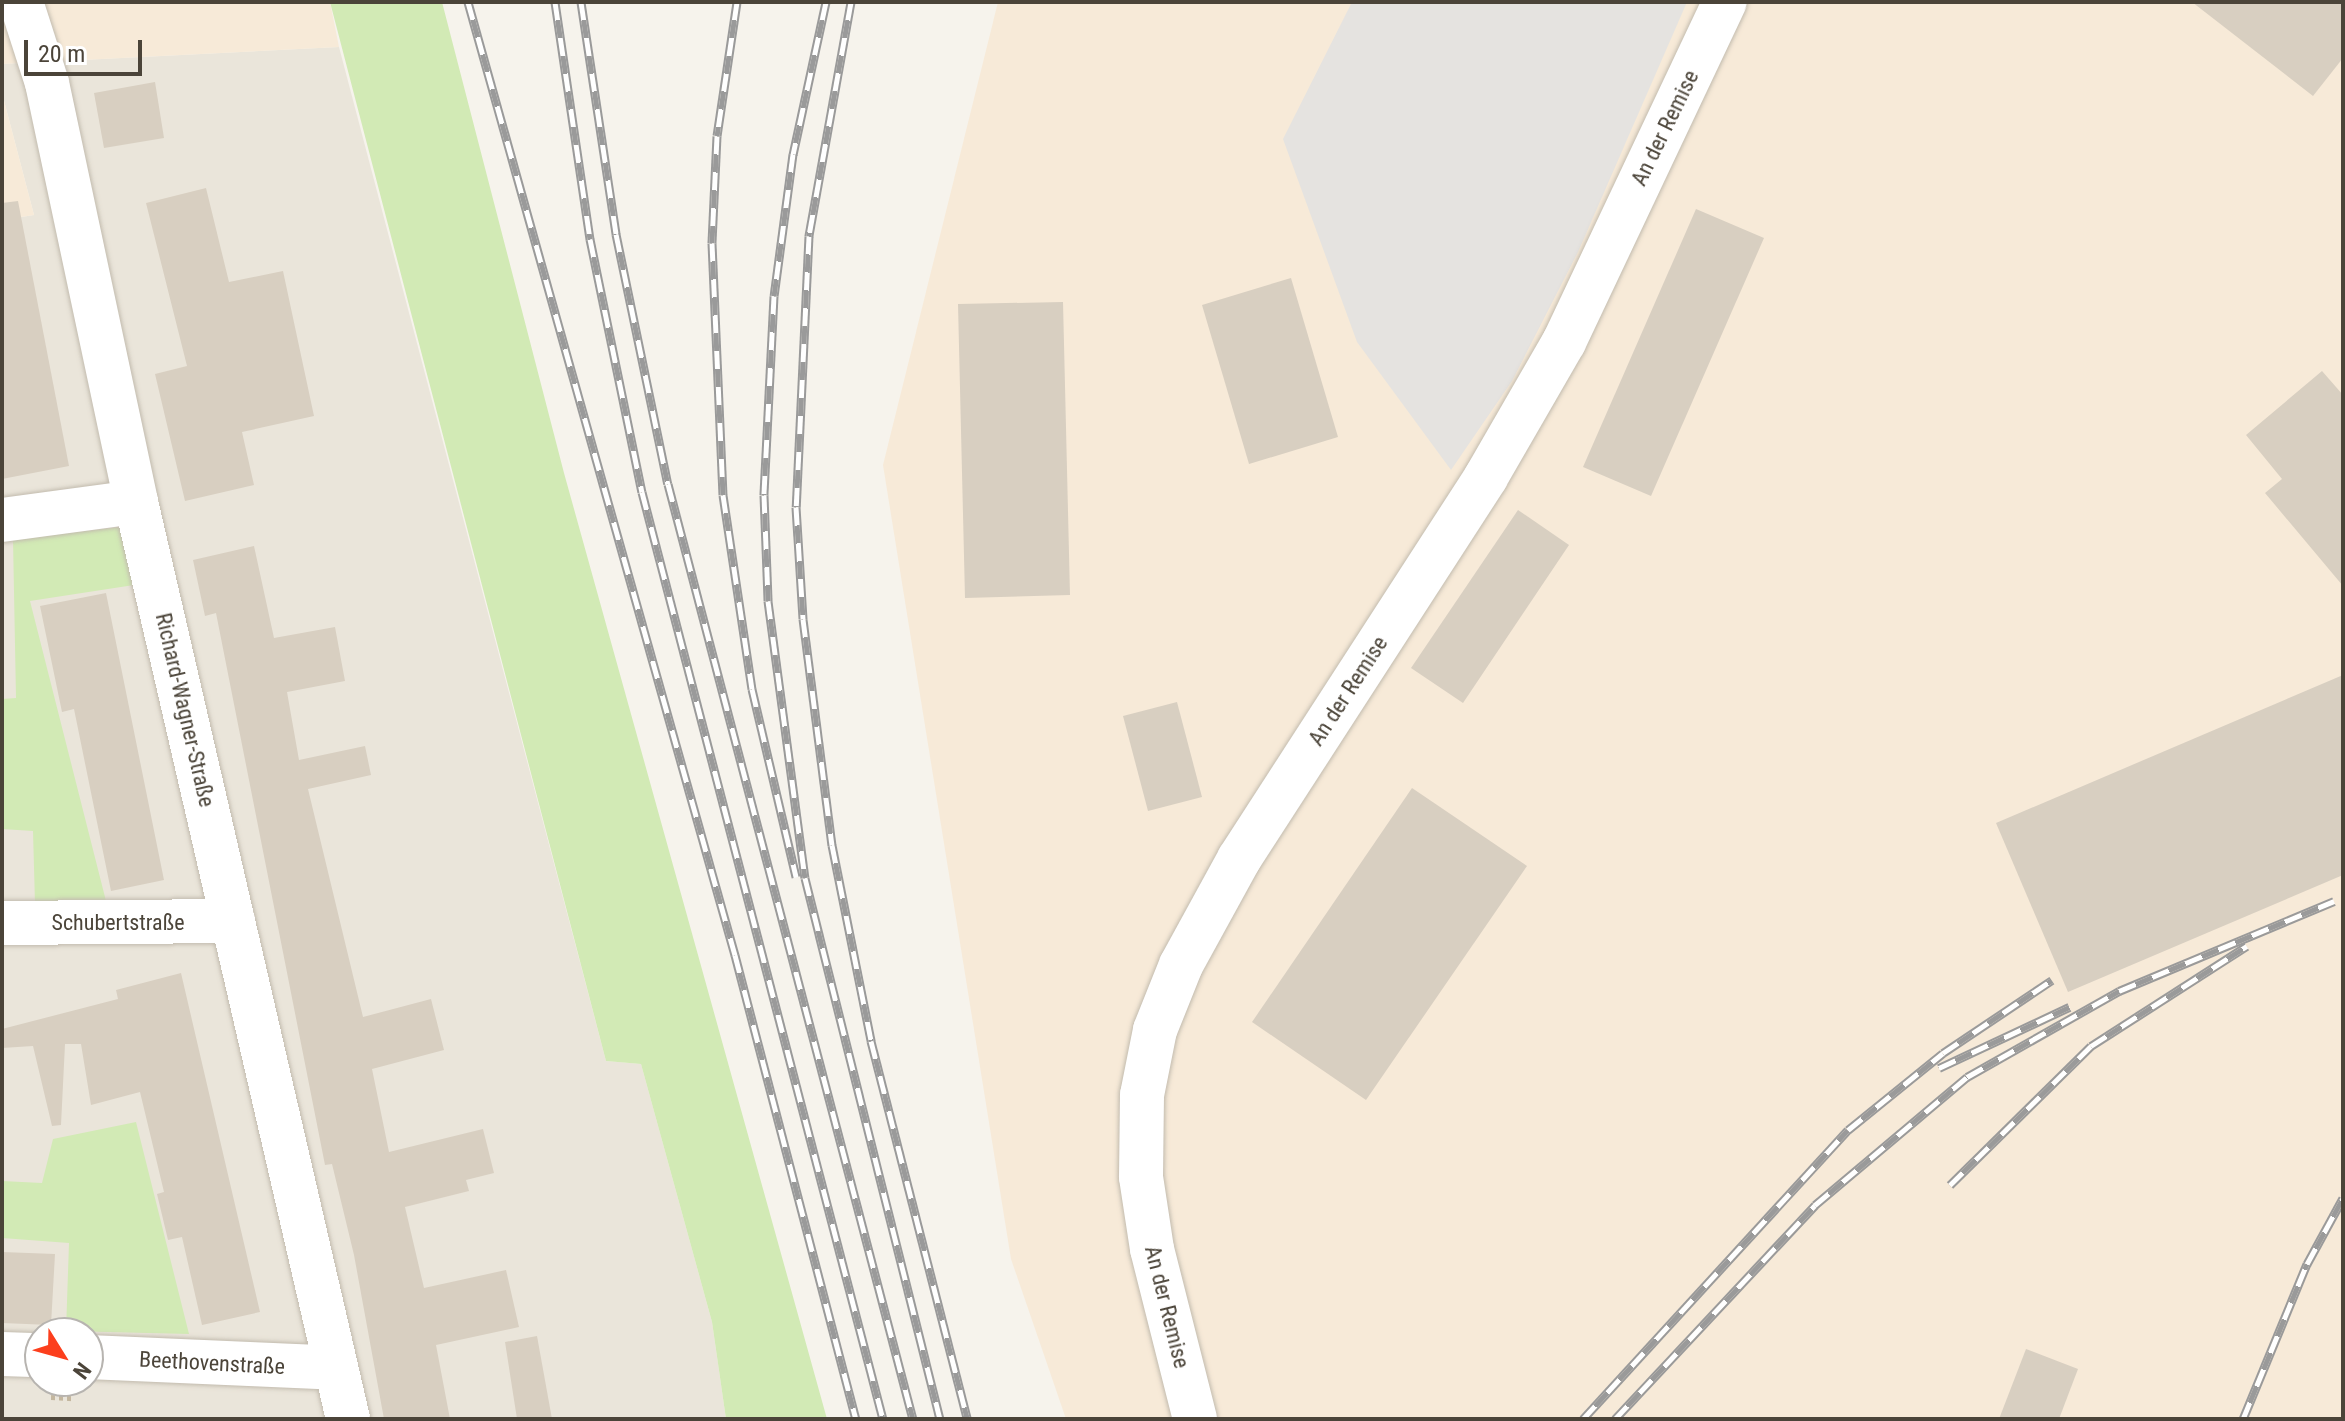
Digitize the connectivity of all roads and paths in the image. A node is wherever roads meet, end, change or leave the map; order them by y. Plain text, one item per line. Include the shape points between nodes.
1 (21, 2) edge
2 (1725, 2) edge
3 (136, 502) junction
4 (2, 520) edge
5 (233, 921) junction
6 (2, 923) edge
7 (2, 1354) edge
8 (24, 1355) edge
9 (104, 1358) edge
10 (336, 1368) junction
11 (348, 1419) edge
12 (1195, 1419) edge

1 - 3 street, Richard-Wagner-Straße via 47,83
2 - 12 street, An der Remise via 1564,342 1486,477 1239,859 1181,965 1155,1030 1142,1095 1141,1177 1152,1249
3 - 4 street
3 - 5 street, Richard-Wagner-Straße
5 - 6 street, Schubertstraße
5 - 10 street, Richard-Wagner-Straße
7 - 8 street
9 - 10 street, Beethovenstraße
10 - 11 street, Richard-Wagner-Straße

